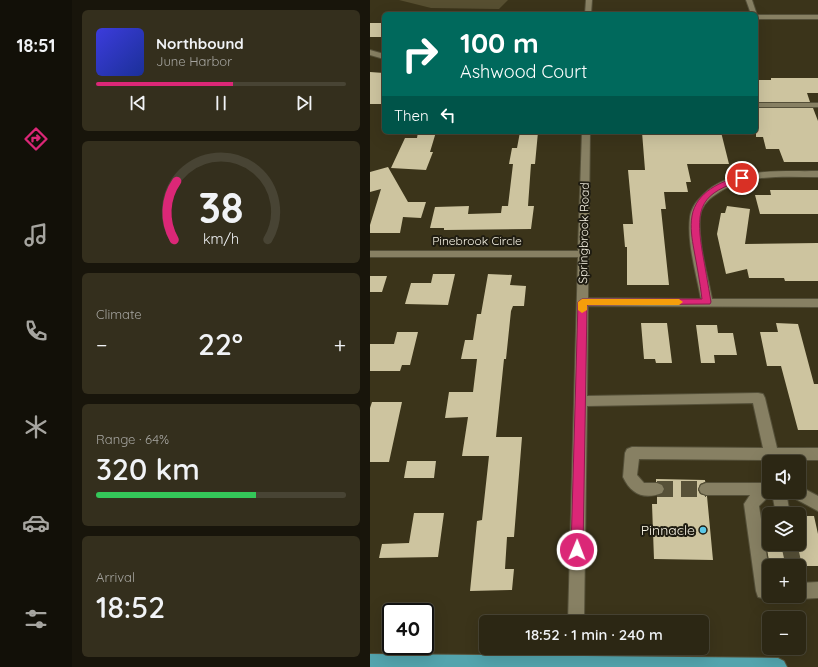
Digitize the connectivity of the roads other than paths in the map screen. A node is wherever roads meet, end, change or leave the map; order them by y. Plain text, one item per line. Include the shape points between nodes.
1 (589, 0) edge
2 (748, 0) edge
3 (588, 12) edge
4 (753, 12) edge
5 (758, 17) edge
6 (818, 17) edge
7 (370, 52) edge
8 (382, 56) edge
9 (758, 105) edge
10 (818, 105) edge
11 (586, 134) edge
12 (818, 174) edge
13 (370, 254) edge
14 (583, 254) junction
15 (582, 302) junction
16 (707, 302) junction
17 (818, 303) edge
18 (580, 401) junction
19 (818, 454) edge
20 (771, 455) edge
21 (806, 455) edge
22 (762, 458) edge
23 (657, 489) tunnel mouth
24 (706, 489) tunnel mouth
25 (762, 489) edge
26 (762, 496) edge
27 (806, 497) edge
28 (818, 504) edge
29 (762, 578) edge
30 (806, 589) edge
31 (818, 590) edge
32 (576, 615) edge
33 (576, 660) edge
34 (370, 663) edge
35 (778, 667) edge

1 - 3 street
2 - 4 street
5 - 6 street
7 - 8 street
9 - 10 street
11 - 14 street, Springbrook Road
12 - 16 street via 742,178 726,183 701,202 695,215 695,229
13 - 14 street, Pinebrook Circle
14 - 15 street, Springbrook Road
15 - 16 street
15 - 18 street, Springbrook Road
16 - 17 street
18 - 20 street via 758,398
18 - 32 street, Springbrook Road
19 - 21 street
22 - 23 street via 632,453 630,477 640,489
24 - 25 street
26 - 29 street via 751,504
27 - 28 street
30 - 31 street
33 - 34 main road
33 - 35 main road

